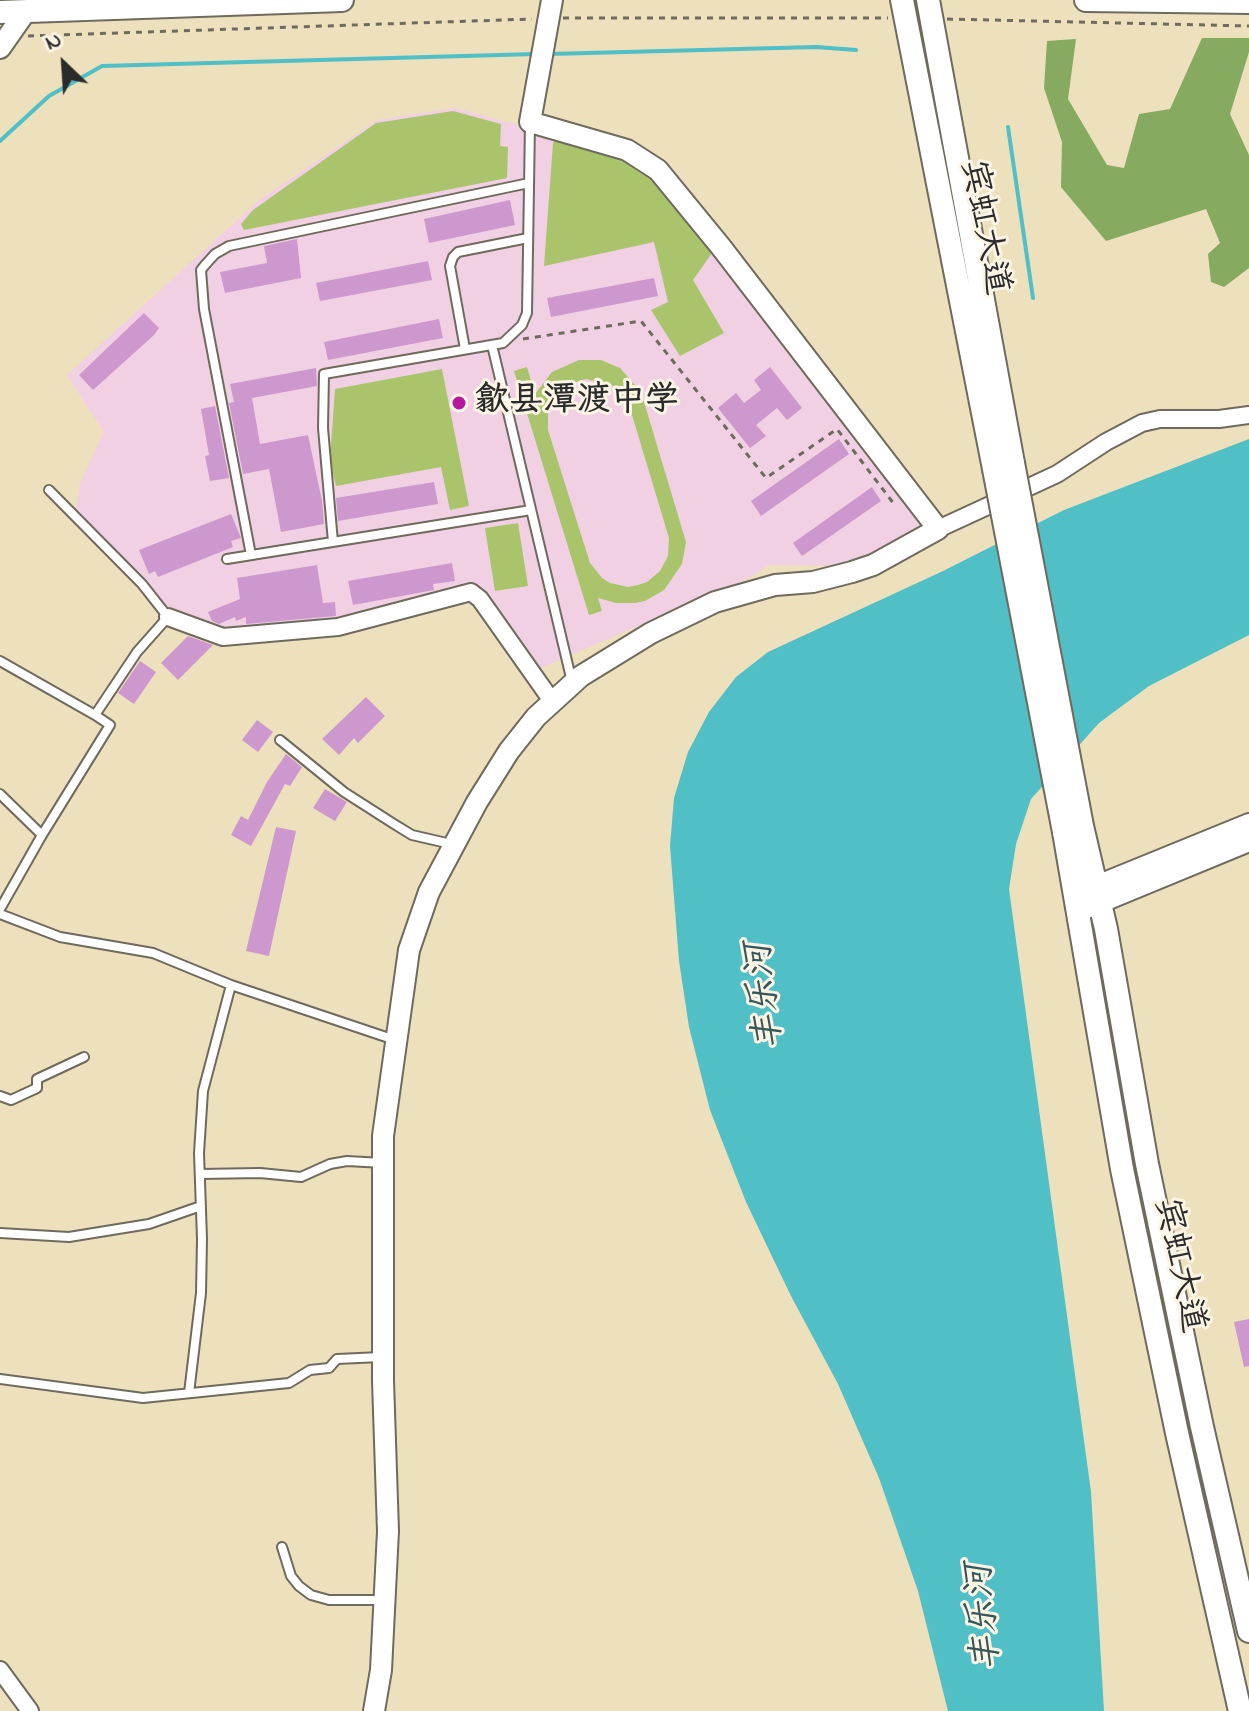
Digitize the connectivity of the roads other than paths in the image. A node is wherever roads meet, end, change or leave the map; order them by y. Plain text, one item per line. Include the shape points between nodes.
1 (342, 0) edge
2 (1086, 0) edge
3 (1249, 2) edge
4 (904, 9) edge
5 (930, 9) edge
6 (26, 11) junction
7 (0, 12) edge
8 (551, 15) edge
9 (4, 42) edge
10 (530, 122) junction
11 (529, 183) junction
12 (528, 238) junction
13 (492, 345) junction
14 (465, 349) junction
15 (1249, 415) edge
16 (1004, 466) junction
17 (49, 490) dead end
18 (531, 510) junction
19 (938, 529) junction
20 (333, 542) junction
21 (251, 555) junction
22 (227, 559) dead end
23 (168, 617) junction
24 (0, 661) edge
25 (573, 683) junction
26 (552, 701) junction
27 (95, 715) junction
28 (280, 740) dead end
29 (0, 794) edge
30 (1249, 824) edge
31 (1073, 829) junction
32 (42, 835) junction
33 (1249, 841) edge
34 (454, 845) junction
35 (1098, 894) junction
36 (1076, 904) junction
37 (0, 912) edge
38 (231, 985) junction
39 (396, 1041) junction
40 (84, 1057) dead end
41 (0, 1096) edge
42 (383, 1163) junction
43 (200, 1174) junction
44 (201, 1206) junction
45 (0, 1233) edge
46 (383, 1357) junction
47 (0, 1379) edge
48 (189, 1393) junction
49 (282, 1547) dead end
50 (385, 1600) junction
51 (1248, 1621) edge
52 (0, 1670) edge
53 (30, 1711) edge
54 (374, 1711) edge
55 (1240, 1711) edge

1 - 6 main road
2 - 3 main road
4 - 16 main road, 宾虹大道
5 - 16 main road, 宾虹大道
6 - 7 main road
6 - 9 street
8 - 10 street
10 - 11 lane
10 - 19 street via 627,150 658,170
11 - 12 lane
11 - 21 lane via 229,246 201,270
12 - 13 lane via 527,313 503,343
12 - 14 lane via 453,257 450,266
13 - 14 lane
13 - 18 lane
14 - 20 lane via 324,374
15 - 19 street via 1142,423 1057,474
16 - 31 main road, bridge
17 - 23 lane
18 - 20 lane
18 - 25 lane
19 - 25 street via 863,569 715,602 637,641
20 - 21 lane
21 - 22 lane
23 - 26 street via 223,637 324,629 471,592
23 - 27 lane
24 - 27 lane
25 - 26 street
26 - 34 street via 509,751
27 - 32 lane via 110,725
28 - 34 lane via 344,792 412,835
29 - 32 lane
30 - 35 street
31 - 35 main road, 宾虹大道
31 - 36 main road, 宾虹大道
32 - 37 lane
33 - 35 street
34 - 39 street via 414,931
35 - 36 street
35 - 51 main road, 宾虹大道 via 1147,1164
36 - 55 main road, 宾虹大道 via 1122,1169
37 - 38 lane via 60,937 153,953
38 - 39 lane
38 - 43 lane via 203,1091
39 - 42 street
40 - 41 lane via 37,1079 37,1088 11,1100
42 - 43 lane via 347,1161 301,1177
42 - 46 street
43 - 44 lane
44 - 45 lane via 149,1224 69,1237
44 - 48 lane via 201,1293
46 - 48 lane via 337,1359 329,1368 310,1370 289,1383
46 - 50 street
47 - 48 lane via 143,1398
49 - 50 lane via 291,1576 311,1595
50 - 54 street
52 - 53 street

